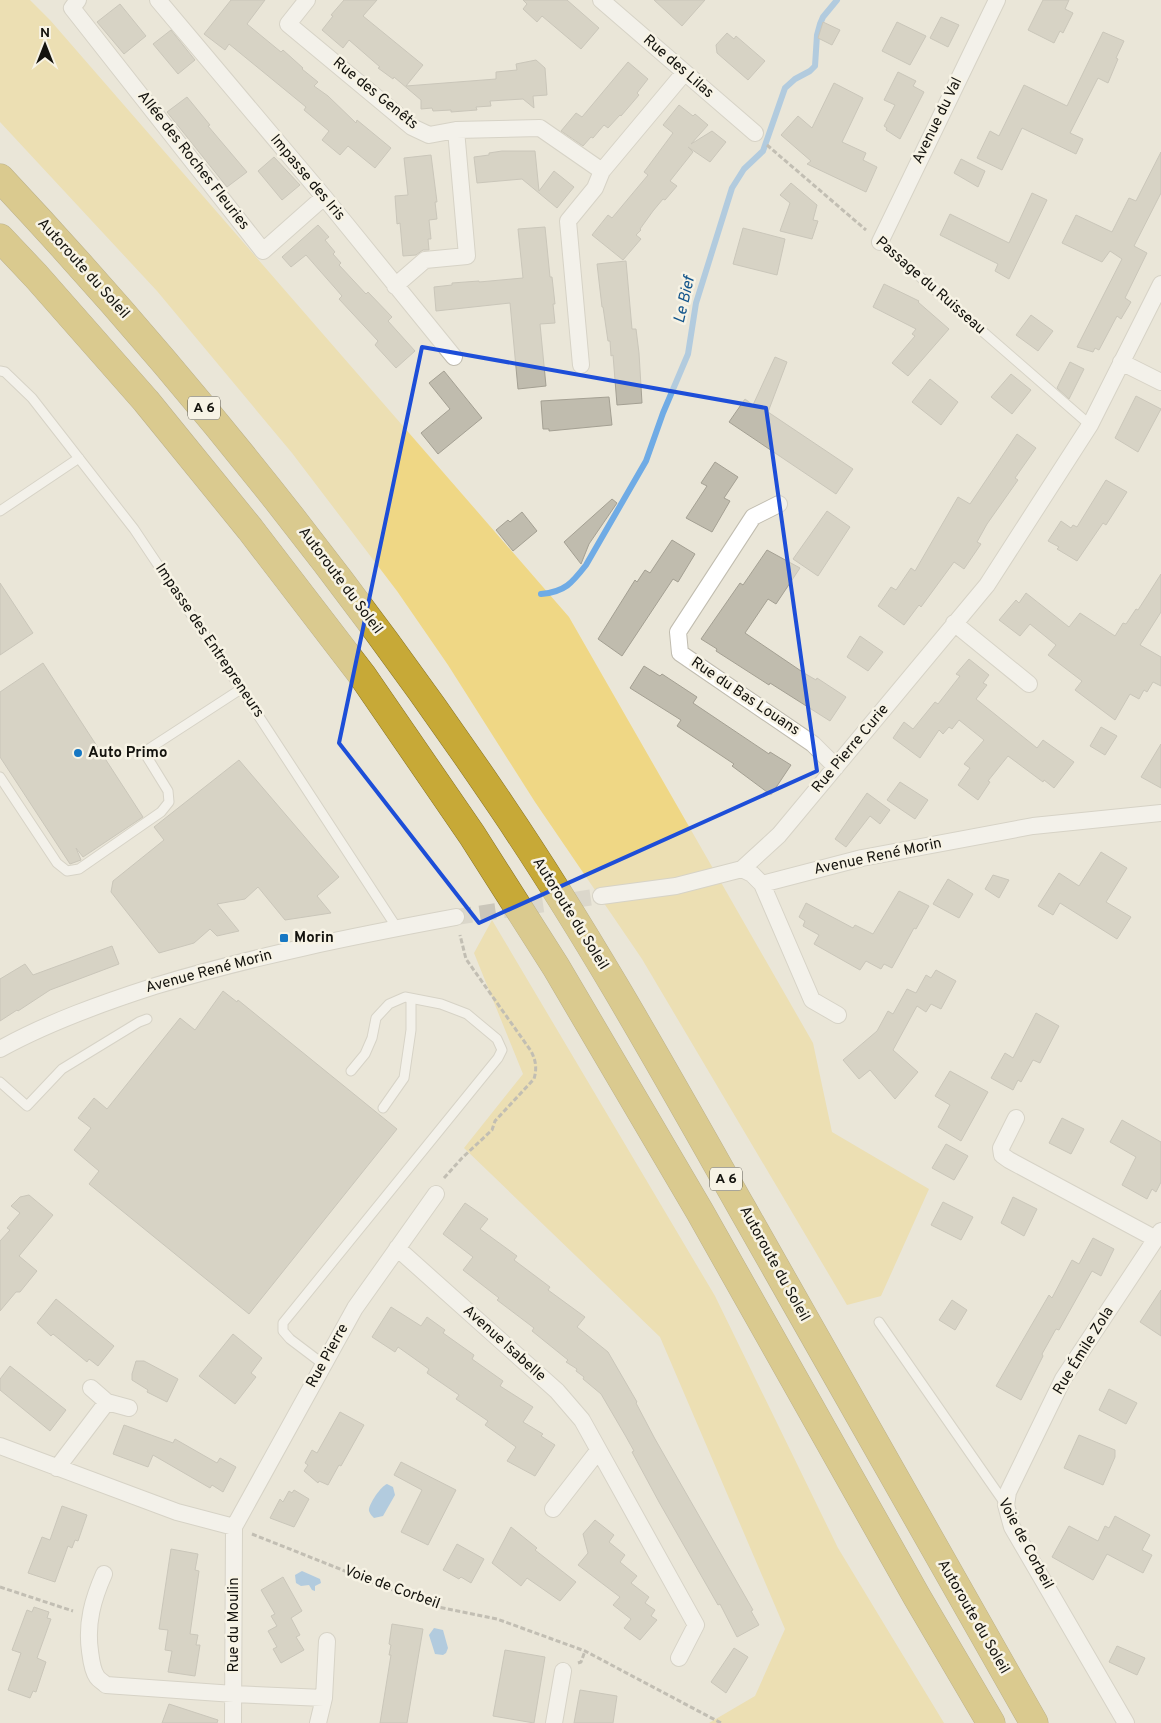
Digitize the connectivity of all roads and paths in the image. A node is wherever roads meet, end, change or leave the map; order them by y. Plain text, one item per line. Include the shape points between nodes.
1 (158, 0) edge
2 (307, 0) edge
3 (601, 0) edge
4 (997, 0) edge
5 (75, 4) edge
6 (684, 73) junction
7 (456, 130) junction
8 (755, 134) dead end
9 (771, 148) dead end
10 (602, 171) junction
11 (0, 178) edge
12 (324, 197) junction
13 (0, 238) edge
14 (880, 242) junction
15 (1161, 284) edge
16 (395, 286) junction
17 (454, 357) dead end
18 (1121, 362) junction
19 (581, 365) dead end
20 (0, 371) edge
21 (1161, 382) edge
22 (1090, 424) junction
23 (79, 458) junction
24 (779, 504) dead end
25 (0, 511) edge
26 (954, 624) junction
27 (1030, 684) dead end
28 (241, 689) junction
29 (836, 767) junction
30 (0, 777) edge
31 (1161, 813) edge
32 (742, 869) junction
33 (762, 884) junction
34 (601, 896) tunnel mouth
35 (456, 917) tunnel mouth
36 (397, 928) junction
37 (411, 998) junction
38 (838, 1015) dead end
39 (148, 1019) dead end
40 (0, 1048) edge
41 (351, 1070) dead end
42 (0, 1082) edge
43 (383, 1108) dead end
44 (1016, 1118) dead end
45 (436, 1194) dead end
46 (1158, 1235) edge
47 (397, 1248) junction
48 (878, 1322) dead end
49 (324, 1364) junction
50 (90, 1388) dead end
51 (107, 1402) junction
52 (129, 1408) dead end
53 (0, 1446) edge
54 (598, 1451) junction
55 (57, 1468) junction
56 (1006, 1505) junction
57 (552, 1509) dead end
58 (234, 1527) junction
59 (104, 1574) dead end
60 (0, 1587) edge
61 (89, 1616) junction
62 (327, 1642) dead end
63 (585, 1651) junction
64 (679, 1658) dead end
65 (582, 1662) dead end
66 (563, 1671) dead end
67 (234, 1694) junction
68 (324, 1698) junction
69 (233, 1723) edge
70 (318, 1723) edge
71 (554, 1723) edge
72 (720, 1723) edge
73 (991, 1723) edge
74 (1034, 1723) edge
75 (1126, 1723) edge

1 - 12 street, Impasse des Iris
2 - 7 street, Rue des Genêts via 288,24 412,127 428,135
3 - 6 street, Rue des Lilas
4 - 14 street, Avenue du Val
5 - 12 street, Allée des Roches Fleuries via 263,251
6 - 8 street, Rue des Lilas
6 - 10 street
7 - 10 street, Rue des Genêts via 540,128
7 - 16 street via 467,256 425,260
9 - 14 path, Passage du Ruisseau
10 - 19 street via 595,188 568,221
11 - 74 highway, Autoroute du Soleil / A 6 via 194,395 392,651 503,808 591,946 672,1085
12 - 16 street, Impasse des Iris
13 - 73 highway, A 6 via 146,401 250,529 362,675 472,835 556,967 700,1212
14 - 22 lane, Passage du Ruisseau
15 - 18 street, Rue Pierre Curie
16 - 17 street, Impasse des Iris
18 - 21 street
18 - 22 street, Rue Pierre Curie
20 - 23 lane, Impasse des Entrepreneurs via 32,398
22 - 26 street, Rue Pierre Curie via 986,585
23 - 25 lane
23 - 28 lane, Impasse des Entrepreneurs via 134,529
24 - 29 street, Rue du Bas Louans via 753,517 678,632 680,653 814,744
26 - 27 street
26 - 29 street, Rue Pierre Curie
28 - 30 lane via 144,752 168,791 169,802 162,812 79,868 67,870 57,863
28 - 36 lane, Impasse des Entrepreneurs
29 - 32 street, Rue Pierre Curie via 779,835
31 - 33 street, Avenue René Morin via 1033,826 862,858
32 - 33 street
32 - 34 street via 676,886
33 - 38 street via 812,1000
35 - 36 street, Avenue René Morin
36 - 40 street, Avenue René Morin via 198,973 95,1005
37 - 41 lane via 389,1004 376,1018 365,1054
37 - 43 lane via 411,1030 404,1078
37 - 49 lane via 467,1014 497,1039 502,1050 284,1323 283,1331 290,1339
39 - 42 lane via 62,1069 27,1106
44 - 46 street via 1000,1148 1002,1155
45 - 47 street, Rue Pierre
46 - 56 street, Rue Émile Zola via 1063,1379 1008,1492
47 - 49 street, Rue Pierre via 355,1308
47 - 54 street, Avenue Isabelle via 557,1391 582,1420
48 - 56 lane, Voie de Corbeil
49 - 58 street, Rue Pierre
50 - 51 street
51 - 52 street
51 - 55 street
53 - 55 street
54 - 57 street
54 - 64 street, Avenue Isabelle via 696,1625
55 - 58 street via 177,1512
56 - 75 street, Voie de Corbeil via 1012,1527
58 - 63 path, Voie de Corbeil via 433,1606 497,1619
58 - 67 street, Rue du Moulin
59 - 61 street
60 - 61 path
61 - 67 street via 91,1661 97,1677 106,1685
62 - 68 street
63 - 65 path
63 - 72 path, Voie de Corbeil
66 - 71 street
67 - 68 street
67 - 69 street, Rue du Moulin
68 - 70 street

